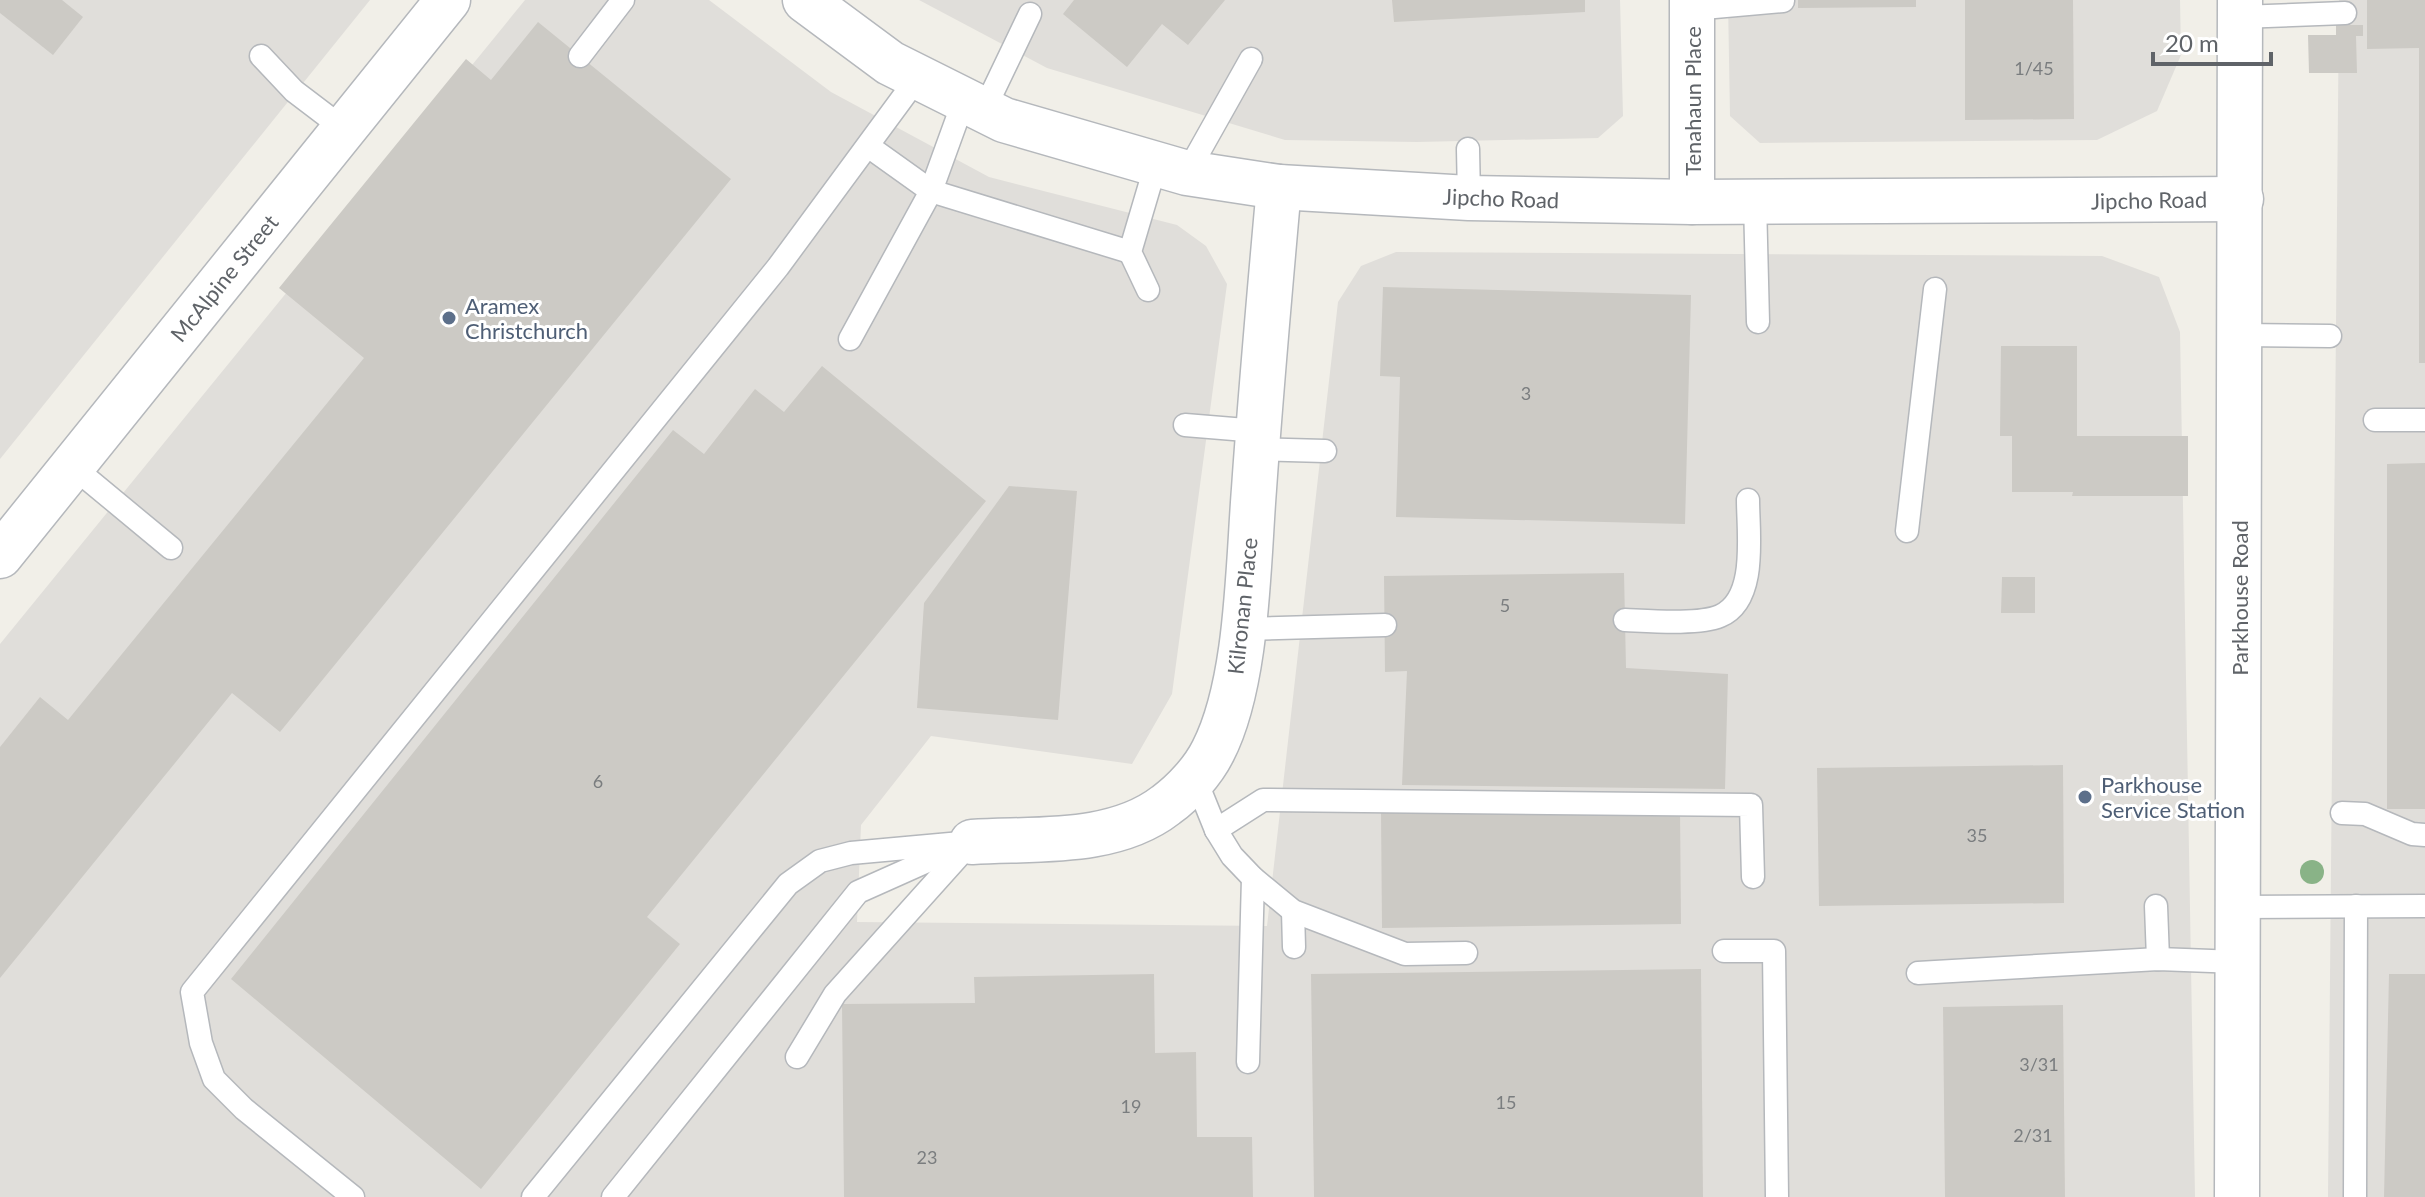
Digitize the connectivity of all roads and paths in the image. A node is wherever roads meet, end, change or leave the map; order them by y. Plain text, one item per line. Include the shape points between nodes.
1 (448, 0) edge
2 (623, 0) edge
3 (805, 0) edge
4 (1783, 1) edge
5 (1692, 4) edge
6 (2240, 8) edge
7 (2345, 13) dead end
8 (1030, 14) dead end
9 (261, 56) dead end
10 (580, 56) dead end
11 (1251, 59) dead end
12 (918, 77) junction
13 (974, 105) junction
14 (344, 129) junction
15 (868, 146) junction
16 (1468, 149) dead end
17 (1172, 169) junction
18 (1279, 187) junction
19 (931, 191) junction
20 (1469, 198) junction
21 (2241, 199) junction
22 (1755, 201) junction
23 (1692, 202) junction
24 (1130, 252) junction
25 (1935, 289) dead end
26 (1148, 290) dead end
27 (1758, 322) dead end
28 (2240, 335) junction
29 (2330, 336) dead end
30 (850, 339) dead end
31 (2375, 420) dead end
32 (2425, 420) edge
33 (1185, 425) dead end
34 (1258, 440) junction
35 (1325, 451) dead end
36 (72, 466) junction
37 (1748, 500) dead end
38 (1907, 531) dead end
39 (171, 548) dead end
40 (0, 556) edge
41 (1625, 620) dead end
42 (1385, 625) dead end
43 (1244, 629) junction
44 (1195, 778) junction
45 (2342, 813) dead end
46 (1216, 830) junction
47 (2425, 835) edge
48 (972, 842) junction
49 (1753, 877) dead end
50 (1253, 878) junction
51 (2156, 906) dead end
52 (2356, 906) junction
53 (2425, 906) edge
54 (2238, 907) junction
55 (1293, 911) junction
56 (1294, 947) dead end
57 (1724, 951) dead end
58 (1466, 953) dead end
59 (2158, 959) junction
60 (2238, 962) junction
61 (1918, 973) dead end
62 (797, 1057) dead end
63 (1248, 1062) dead end
64 (353, 1197) edge
65 (533, 1197) edge
66 (613, 1197) edge
67 (1777, 1197) edge
68 (2237, 1197) edge
69 (2355, 1197) edge

1 - 14 street, McAlpine Street
2 - 10 lane
3 - 12 street, Jipcho Road via 890,63
4 - 5 lane
5 - 23 street, Tenahaun Place
6 - 7 lane
6 - 21 street, Parkhouse Road
8 - 13 lane
9 - 14 lane via 294,91
11 - 17 lane
12 - 13 street, Jipcho Road
12 - 15 lane
13 - 17 street, Jipcho Road via 1004,120
13 - 19 lane
14 - 36 street, McAlpine Street
15 - 19 lane
15 - 64 lane via 778,267 192,992 214,1079
16 - 20 lane
17 - 18 street, Jipcho Road
17 - 24 lane
18 - 20 street, Jipcho Road
18 - 34 street, Kilronan Place
19 - 24 lane
19 - 30 lane
20 - 23 street, Jipcho Road
21 - 22 street, Jipcho Road
21 - 28 street, Parkhouse Road
22 - 23 street, Jipcho Road
22 - 27 lane
24 - 26 lane
25 - 38 lane
28 - 29 lane
28 - 54 street, Parkhouse Road
31 - 32 lane
33 - 34 lane
34 - 35 lane
34 - 43 street, Kilronan Place
36 - 39 lane
36 - 40 street, McAlpine Street
37 - 41 lane via 1748,572 1732,608 1707,619
42 - 43 lane
43 - 44 street, Kilronan Place via 1226,717 1213,752
44 - 46 lane
44 - 48 street, Kilronan Place via 1165,806 1130,824 1089,835
45 - 47 lane via 2365,814
46 - 49 lane via 1263,800 1751,805
46 - 50 lane
48 - 62 lane via 835,994
48 - 65 lane via 851,853 820,861 788,884
48 - 66 lane via 858,892
50 - 55 lane
50 - 63 lane
51 - 59 lane
52 - 53 lane
52 - 54 lane
52 - 69 lane
54 - 60 street, Parkhouse Road
55 - 56 lane
55 - 58 lane via 1405,954
57 - 67 lane via 1774,951
59 - 60 lane
59 - 61 lane
60 - 68 street, Parkhouse Road

